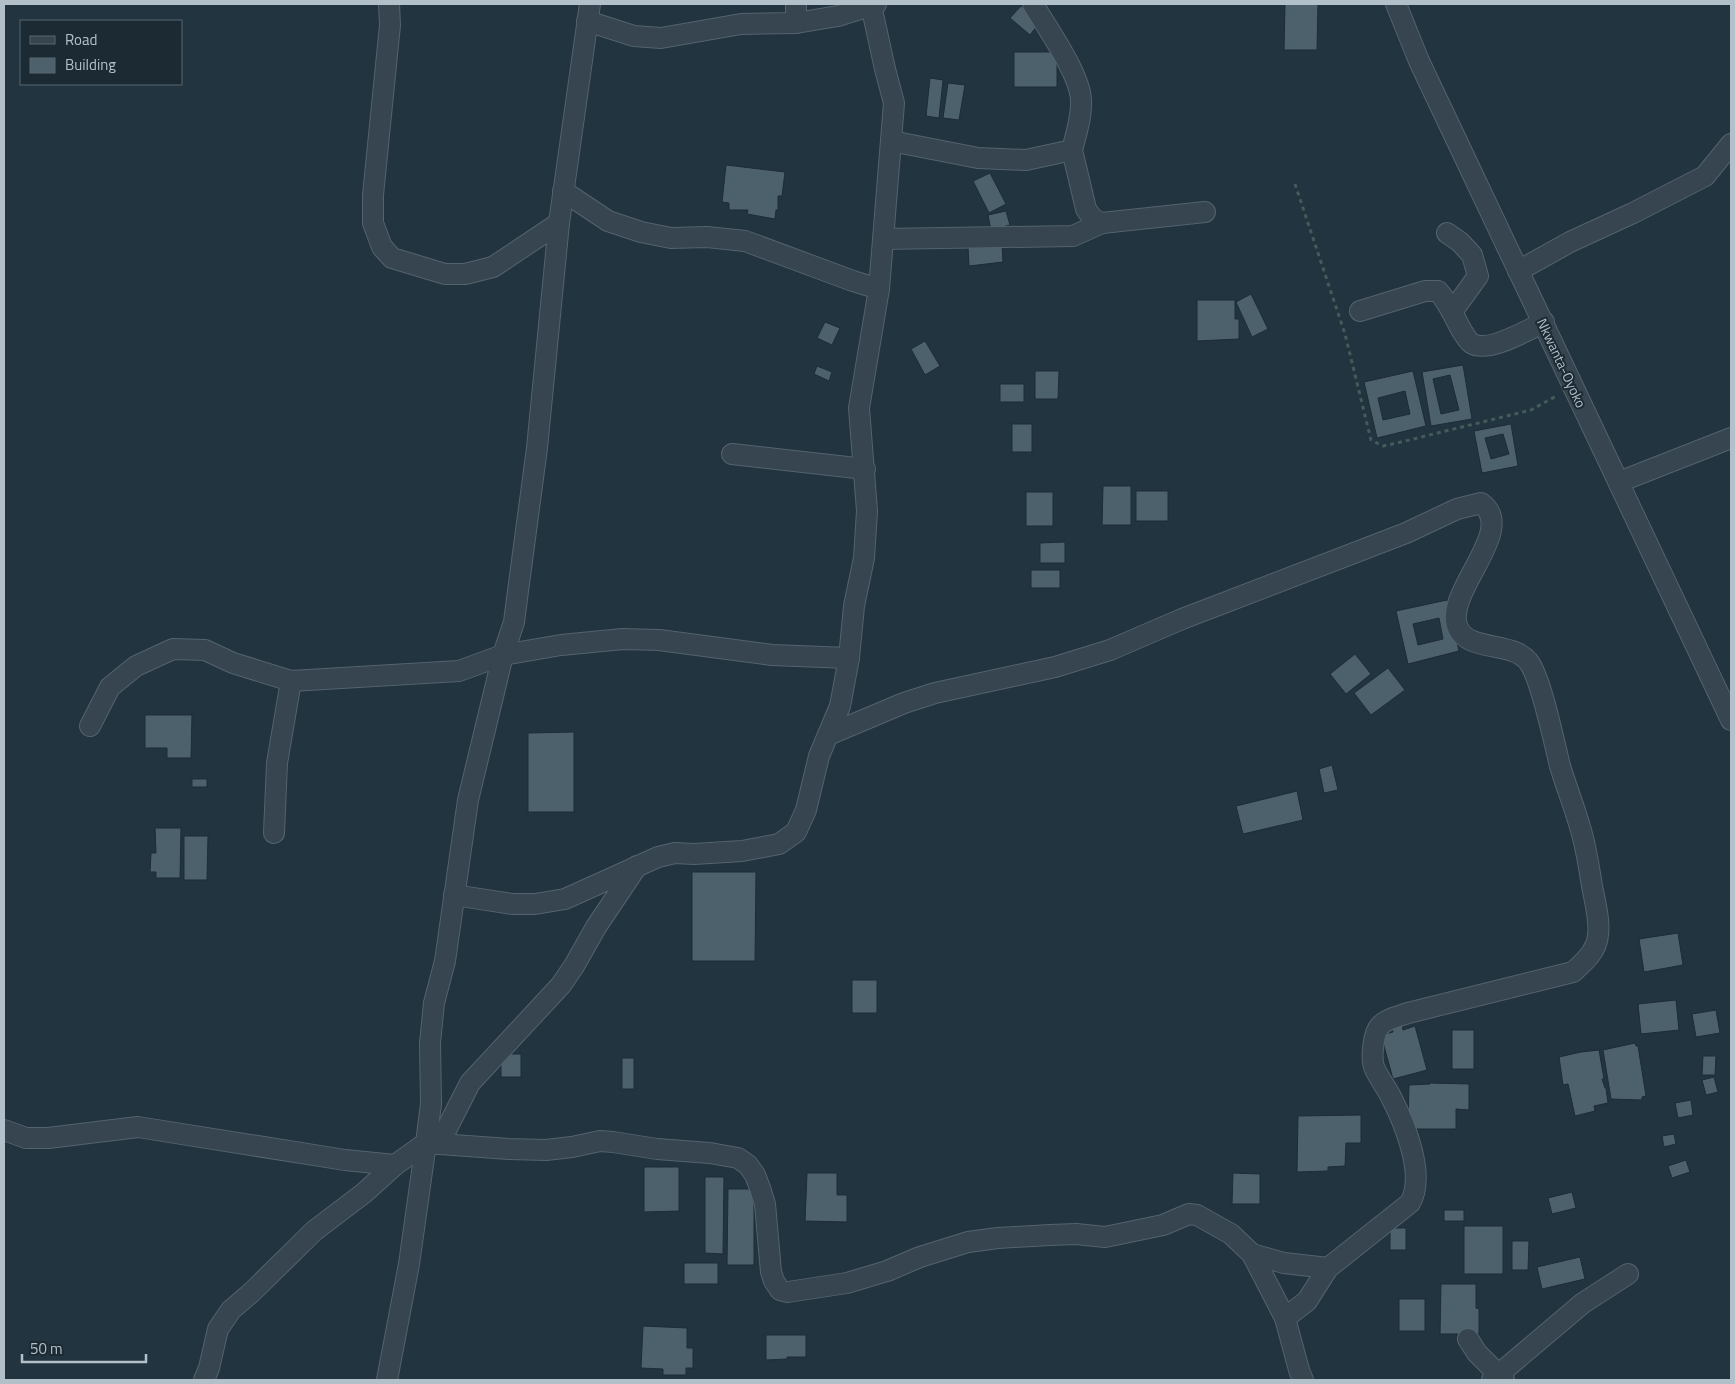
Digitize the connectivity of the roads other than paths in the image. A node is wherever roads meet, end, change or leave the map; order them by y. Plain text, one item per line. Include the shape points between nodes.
1 (389, 4) edge
2 (874, 4) edge
3 (1032, 4) edge
4 (1396, 4) edge
5 (588, 12) edge
6 (796, 14) edge
7 (891, 141) junction
8 (1731, 144) edge
9 (1072, 150) junction
10 (563, 191) junction
11 (1205, 212) dead end
12 (1102, 222) junction
13 (559, 223) junction
14 (1447, 234) dead end
15 (883, 239) junction
16 (1518, 271) junction
17 (879, 289) junction
18 (1360, 311) dead end
19 (1452, 312) junction
20 (1544, 322) junction
21 (1731, 438) edge
22 (732, 454) dead end
23 (865, 469) junction
24 (1619, 482) junction
25 (503, 655) junction
26 (849, 658) junction
27 (291, 681) junction
28 (1731, 720) edge
29 (90, 726) dead end
30 (828, 735) junction
31 (274, 833) dead end
32 (637, 866) junction
33 (454, 895) junction
34 (4, 1130) edge
35 (433, 1144) junction
36 (395, 1165) junction
37 (1252, 1254) junction
38 (1328, 1268) junction
39 (1628, 1274) dead end
40 (1285, 1318) junction
41 (1468, 1339) dead end
42 (1498, 1378) edge
43 (204, 1380) edge
44 (387, 1380) edge
45 (1304, 1380) edge

1 - 13 street via 390,25 373,195 373,223 382,247 392,258 446,274 465,274 493,268
2 - 6 street via 838,16
2 - 7 street via 894,103
3 - 9 street via 1079,89 1082,108
4 - 16 street, Nkwanta-Oyoko via 1419,61
5 - 6 street via 634,36 661,38
5 - 10 street
7 - 9 street via 978,158 1026,160
7 - 15 street
8 - 16 street via 1705,176
9 - 12 street via 1086,209 1093,219
10 - 13 street
10 - 17 street via 608,221 641,232 671,238 745,241
11 - 12 street
12 - 15 street via 1073,236
13 - 25 street via 537,448 514,622
14 - 19 street via 1472,255 1478,276
15 - 17 street
16 - 20 street, Nkwanta-Oyoko
17 - 23 street via 860,408
18 - 19 street via 1425,291 1438,291
19 - 20 street via 1471,343 1481,346 1500,342
20 - 24 street, Nkwanta-Oyoko
21 - 24 street
22 - 23 street
23 - 26 street via 864,558 854,606
24 - 28 street, Nkwanta-Oyoko
25 - 26 street via 623,639
25 - 27 street via 459,671
25 - 33 street via 468,800
26 - 30 street via 840,706
27 - 29 street via 233,663 206,650 173,650 136,666 110,687
27 - 31 street via 277,763
30 - 32 street via 819,756 806,810 796,832 779,844 742,851 675,854
30 - 38 street via 935,692 1055,667 1110,650 1457,510 1474,504 1485,506 1490,516 1489,538 1458,600 1454,615 1457,627 1462,636 1517,653 1532,667 1581,829 1596,906 1598,936 1590,956 1574,972 1408,1013 1379,1026 1373,1042 1374,1066 1407,1133 1416,1173 1414,1195 1410,1203
32 - 33 street via 565,899 535,904 512,904
32 - 35 street via 561,985 470,1083
33 - 35 street via 445,961 434,1002 430,1043
34 - 36 street via 26,1138 48,1138 138,1127
35 - 36 street
35 - 37 street via 546,1150 600,1141 738,1158 748,1165 760,1188 765,1204 774,1281 780,1290 788,1292 888,1271 968,1242 1076,1234 1105,1237 1163,1225 1189,1214 1197,1215 1231,1234
35 - 44 street
36 - 43 street via 314,1231 231,1310 218,1329
37 - 38 street via 1284,1263
37 - 40 street
38 - 40 street via 1307,1301
39 - 42 street via 1583,1303
40 - 45 street
41 - 42 street

